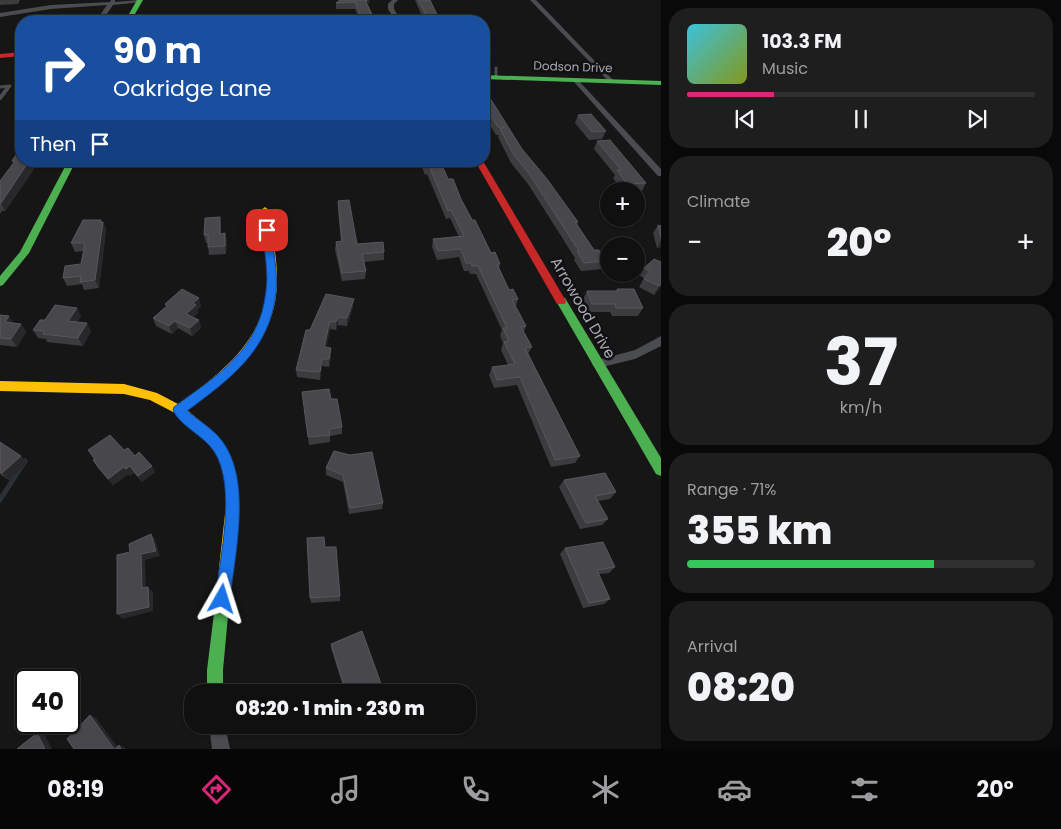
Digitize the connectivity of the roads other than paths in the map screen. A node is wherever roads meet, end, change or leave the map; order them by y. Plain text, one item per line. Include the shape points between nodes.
1 (395, 0) edge
2 (533, 0) edge
3 (140, 1) edge
4 (113, 2) edge
5 (0, 15) edge
6 (103, 15) edge
7 (132, 15) edge
8 (394, 15) edge
9 (15, 55) edge
10 (0, 56) edge
11 (490, 75) edge
12 (576, 81) junction
13 (612, 82) junction
14 (661, 83) edge
15 (0, 87) edge
16 (0, 98) edge
17 (69, 167) edge
18 (483, 167) edge
19 (661, 174) edge
20 (265, 210) dead end
21 (0, 283) edge
22 (661, 340) edge
23 (598, 364) junction
24 (0, 386) edge
25 (178, 410) junction
26 (661, 470) edge
27 (215, 684) edge
28 (218, 734) edge
29 (221, 749) edge

1 - 8 street via 391,4
2 - 13 street
3 - 4 street
3 - 7 street
4 - 5 street
4 - 6 street
9 - 10 street
11 - 12 street, Dodson Drive
12 - 13 street, Dodson Drive
12 - 19 street
13 - 14 street, Dodson Drive
15 - 16 lane via 10,86
17 - 21 street via 24,253
18 - 23 street, Arrowood Drive
20 - 25 street via 272,290 264,325 237,365
22 - 23 street via 634,356
23 - 26 street, Arrowood Drive
24 - 25 street via 124,389 153,396
25 - 27 street via 213,440 223,454 230,474 233,506
28 - 29 street

